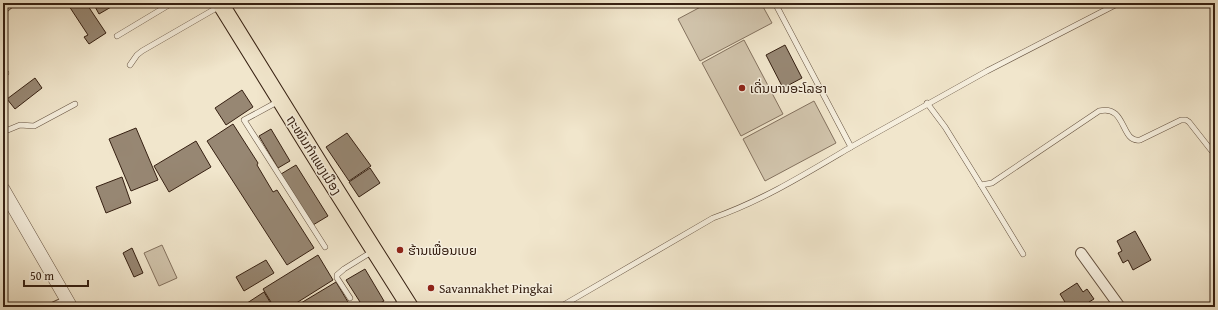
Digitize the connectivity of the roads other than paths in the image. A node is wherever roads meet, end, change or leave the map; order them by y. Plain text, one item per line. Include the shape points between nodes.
1 (9, 3) edge
2 (172, 3) edge
3 (775, 3) edge
4 (1119, 3) edge
5 (220, 4) edge
6 (3, 8) edge
7 (117, 36) dead end
8 (130, 65) dead end
9 (280, 101) junction
10 (75, 104) dead end
11 (928, 104) junction
12 (3, 132) edge
13 (851, 147) junction
14 (1215, 153) edge
15 (981, 185) junction
16 (3, 189) edge
17 (325, 247) dead end
18 (374, 250) junction
19 (1081, 253) dead end
20 (1023, 254) dead end
21 (350, 298) dead end
22 (69, 304) edge
23 (408, 304) edge
24 (55, 307) edge
25 (389, 307) edge
26 (560, 307) edge
27 (1120, 307) edge

1 - 6 street
2 - 7 lane
3 - 13 lane
4 - 11 lane
5 - 8 lane via 142,51
5 - 9 main road, ຖະໜົນກຳແພງເມືອງ
9 - 17 lane via 244,120
9 - 18 main road, ຖະໜົນກຳແພງເມືອງ
10 - 12 lane via 34,126 20,125
11 - 13 lane
11 - 15 lane
13 - 26 lane via 751,203 713,218
14 - 15 lane via 1186,120 1136,141 1129,136 1114,111 1106,109 992,183
15 - 20 lane
16 - 22 street
18 - 21 lane via 337,275
18 - 23 main road, ຖະໜົນກຳແພງເມືອງ
19 - 27 street
22 - 24 street
23 - 25 lane

